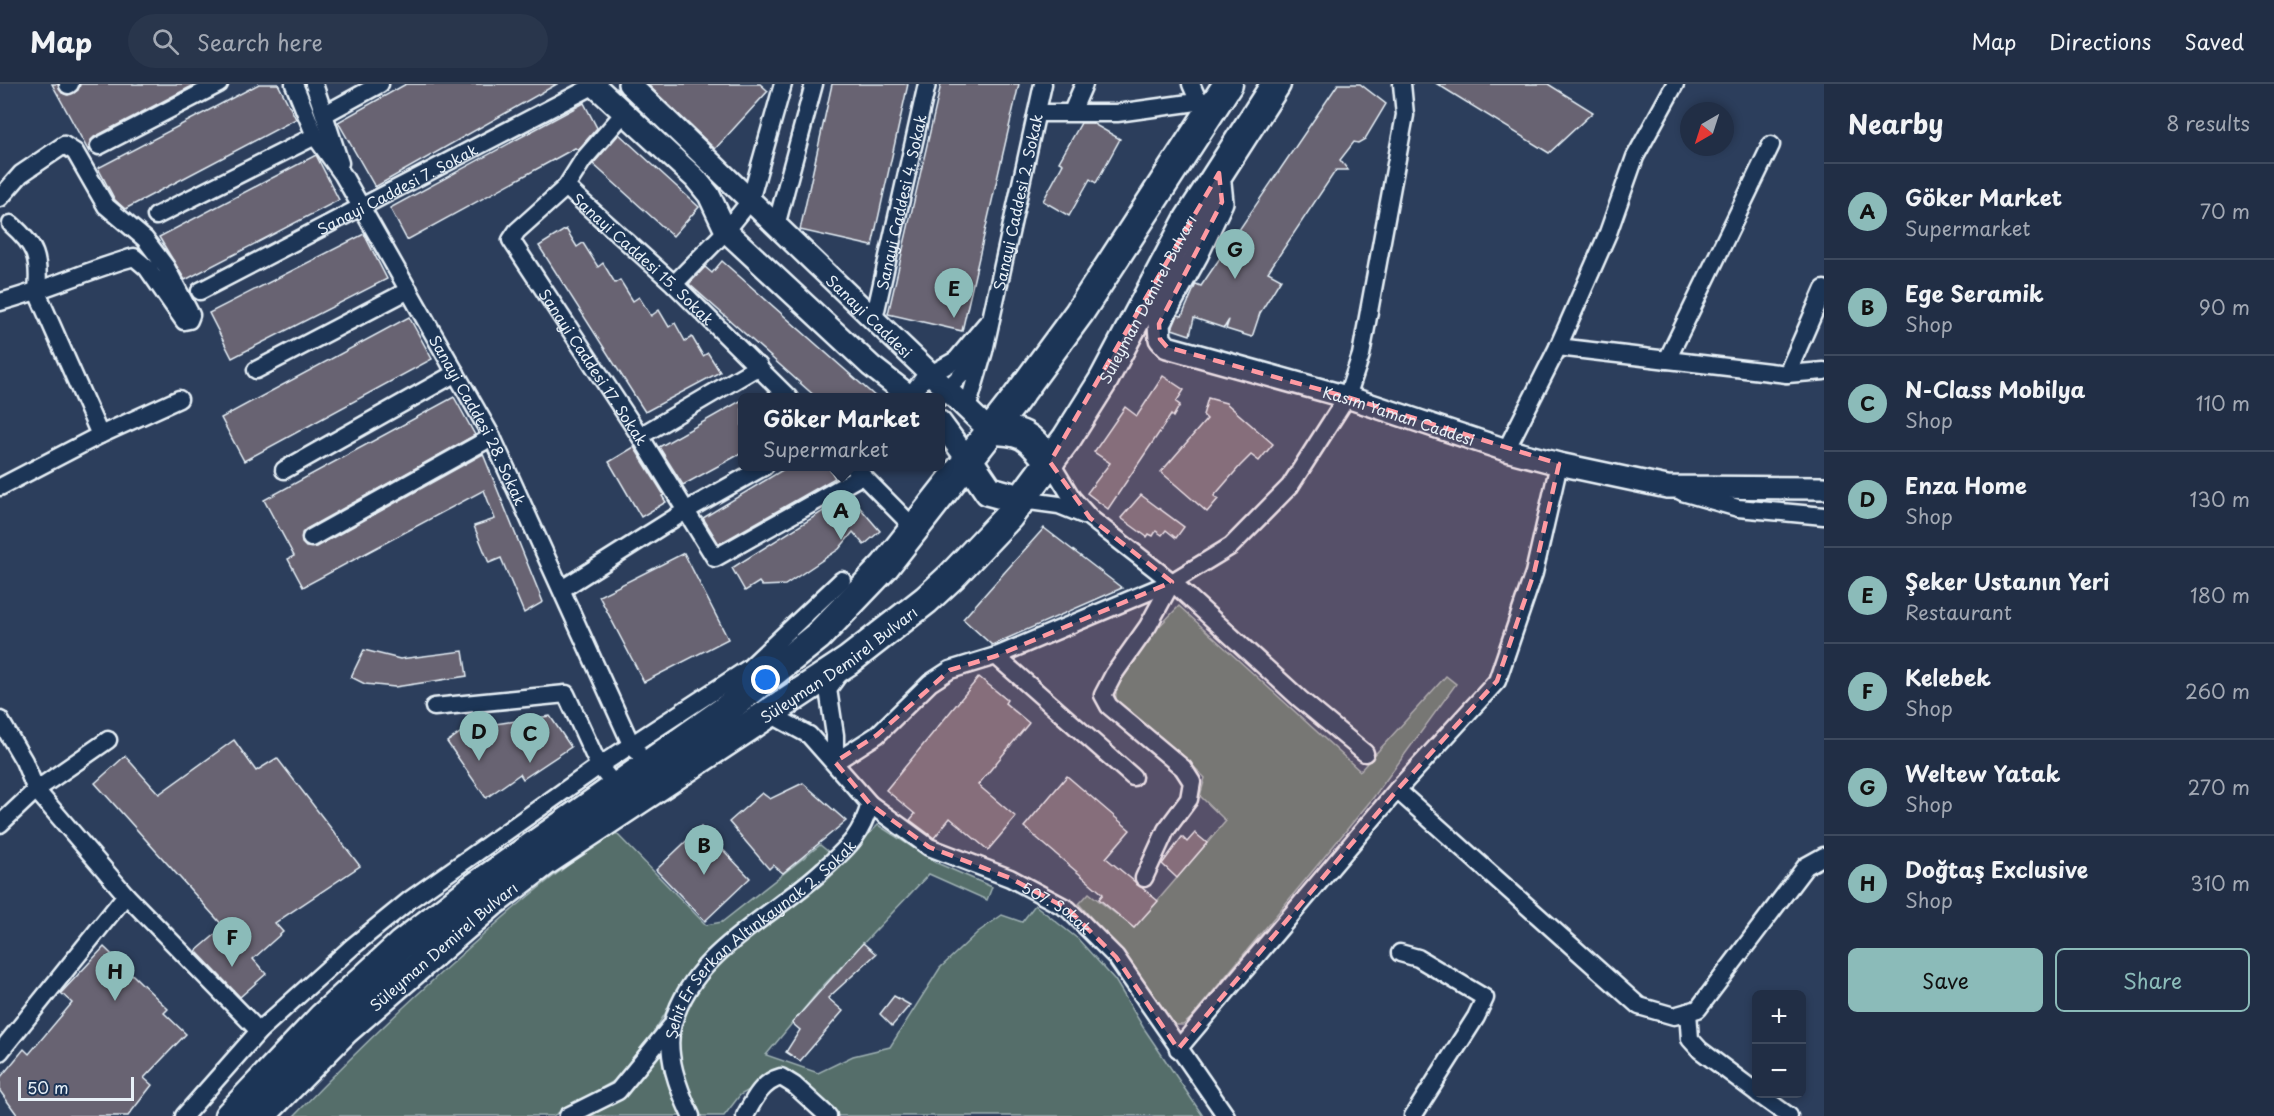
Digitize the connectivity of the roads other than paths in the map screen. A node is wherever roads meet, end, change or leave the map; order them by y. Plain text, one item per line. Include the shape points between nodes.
1 (219, 84) edge
2 (294, 84) edge
3 (314, 84) edge
4 (380, 84) edge
5 (629, 84) edge
6 (783, 84) edge
7 (814, 84) edge
8 (927, 84) edge
9 (1043, 84) edge
10 (1084, 84) edge
11 (1191, 84) edge
12 (1276, 84) edge
13 (1402, 84) edge
14 (1675, 84) edge
15 (595, 85) edge
16 (1211, 92) edge
17 (625, 112) junction
18 (1072, 112) junction
19 (1037, 113) junction
20 (325, 114) junction
21 (315, 136) junction
22 (1771, 145) dead end
23 (99, 146) dead end
24 (1219, 173) junction
25 (343, 175) junction
26 (566, 187) junction
27 (0, 198) edge
28 (750, 201) junction
29 (362, 208) junction
30 (156, 216) dead end
31 (11, 224) dead end
32 (776, 226) junction
33 (726, 231) junction
34 (674, 284) junction
35 (1824, 289) edge
36 (409, 290) junction
37 (200, 291) dead end
38 (37, 292) junction
39 (0, 302) edge
40 (874, 319) junction
41 (988, 321) junction
42 (1558, 347) junction
43 (984, 351) junction
44 (1667, 360) junction
45 (759, 366) junction
46 (256, 370) dead end
47 (1824, 371) edge
48 (456, 373) junction
49 (1787, 374) junction
50 (939, 387) edge
51 (784, 393) edge
52 (907, 393) edge
53 (915, 393) edge
54 (1347, 397) junction
55 (179, 399) dead end
56 (967, 409) junction
57 (945, 429) edge
58 (989, 430) junction
59 (100, 435) junction
60 (640, 436) junction
61 (492, 437) junction
62 (1506, 450) junction
63 (968, 460) junction
64 (1050, 462) junction
65 (1559, 464) junction
66 (284, 470) dead end
67 (756, 471) edge
68 (857, 471) edge
69 (0, 487) edge
70 (1667, 487) junction
71 (1824, 488) edge
72 (1022, 500) junction
73 (687, 510) junction
74 (1824, 516) edge
75 (1090, 518) junction
76 (915, 529) junction
77 (311, 538) dead end
78 (842, 580) dead end
79 (1172, 582) junction
80 (562, 589) junction
81 (996, 656) junction
82 (848, 661) junction
83 (434, 707) dead end
84 (770, 714) junction
85 (0, 720) edge
86 (108, 740) dead end
87 (1365, 753) dead end
88 (639, 754) junction
89 (835, 762) junction
90 (608, 777) junction
91 (1133, 777) dead end
92 (36, 790) junction
93 (1397, 790) junction
94 (870, 804) junction
95 (0, 824) edge
96 (1824, 856) edge
97 (1143, 878) dead end
98 (126, 895) junction
99 (482, 895) junction
100 (1400, 952) dead end
101 (1688, 1012) junction
102 (672, 1025) junction
103 (259, 1030) junction
104 (1178, 1049) junction
105 (0, 1052) edge
106 (1752, 1089) edge
107 (1764, 1098) edge
108 (184, 1116) edge
109 (212, 1116) edge
110 (229, 1116) edge
111 (260, 1116) edge
112 (274, 1116) edge
113 (568, 1116) edge
114 (691, 1116) edge
115 (745, 1116) edge
116 (828, 1116) edge
117 (1226, 1116) edge
118 (1413, 1116) edge
119 (1789, 1116) edge

1 - 23 street
2 - 21 street, Sanayi Caddesi 28. Sokak
3 - 20 street
4 - 20 street
5 - 28 street, Sanayi Caddesi
6 - 28 street
7 - 32 street
8 - 40 street, Sanayi Caddesi 4. Sokak
9 - 19 street, Sanayi Caddesi 2. Sokak
10 - 18 street
11 - 16 street
12 - 24 highway, Süleyman Demirel Bulvarı
13 - 54 street via 1405,115 1361,355
14 - 42 street via 1635,157 1608,233
15 - 17 street
15 - 29 street, Sanayi Caddesi 7. Sokak
16 - 18 street via 1117,113
16 - 58 highway, Süleyman Demirel Bulvarı via 1079,313
17 - 26 street, Sanayi Caddesi 15. Sokak via 583,160
17 - 33 street via 695,178 709,195
18 - 19 street
19 - 41 street, Sanayi Caddesi 2. Sokak
20 - 25 street
21 - 25 street, Sanayi Caddesi 28. Sokak
21 - 30 street
22 - 44 street
24 - 54 street, Kasım Yaman Caddesi via 1222,202 1159,324 1160,339 1167,347
24 - 64 highway, Süleyman Demirel Bulvarı via 1103,381
25 - 29 street, Sanayi Caddesi 28. Sokak
26 - 34 street, Sanayi Caddesi 15. Sokak
26 - 60 street, Sanayi Caddesi 17. Sokak via 511,240
27 - 38 street via 21,174 64,145 75,152 106,206 145,239 166,267 190,315 184,321 147,268 134,257
28 - 32 street, Sanayi Caddesi
28 - 33 street
29 - 36 street, Sanayi Caddesi 28. Sokak
29 - 37 street, Sanayi Caddesi 7. Sokak
31 - 38 street via 30,241 39,267
32 - 40 street, Sanayi Caddesi
33 - 34 street
33 - 52 street via 871,366
34 - 45 street, Sanayi Caddesi 15. Sokak
35 - 49 street
36 - 46 street
36 - 48 street, Sanayi Caddesi 28. Sokak
38 - 39 street
38 - 59 street
40 - 50 street, Sanayi Caddesi
41 - 43 street, Sanayi Caddesi 2. Sokak
41 - 50 street, Sanayi Caddesi 2. Sokak
42 - 44 street
42 - 62 street
43 - 50 street
43 - 56 street, Sanayi Caddesi 2. Sokak
44 - 49 street
45 - 51 street, Sanayi Caddesi 15. Sokak
45 - 60 street
47 - 49 street
48 - 61 street, Sanayi Caddesi 28. Sokak
48 - 66 street
50 - 53 street via 924,378
50 - 56 street, Sanayi Caddesi
54 - 62 street, Kasım Yaman Caddesi
54 - 79 street via 1290,486 1231,546
55 - 59 street
56 - 58 street, Sanayi Caddesi
57 - 63 street
58 - 63 highway, Süleyman Demirel Bulvarı
58 - 64 highway via 1020,432
59 - 69 street
60 - 73 street, Sanayi Caddesi 17. Sokak
61 - 77 street
61 - 80 street, Sanayi Caddesi 28. Sokak
62 - 65 street, Kasım Yaman Caddesi
63 - 72 highway via 989,491
63 - 76 highway, Süleyman Demirel Bulvarı
64 - 72 highway, Süleyman Demirel Bulvarı
64 - 75 street via 1072,498
65 - 70 street, Kasım Yaman Caddesi
65 - 93 street via 1534,573 1497,681
67 - 73 street
68 - 73 street, Sanayi Caddesi 17. Sokak via 715,558
68 - 76 street
70 - 71 street, Kasım Yaman Caddesi
70 - 74 street via 1738,508
72 - 75 street via 1059,505
72 - 82 highway, Süleyman Demirel Bulvarı via 926,600
73 - 80 street
75 - 79 street
76 - 88 highway, Süleyman Demirel Bulvarı via 818,636 723,712
78 - 88 street via 749,668
79 - 81 street
79 - 87 street
79 - 97 street via 1103,695 1115,713 1183,768 1192,782 1189,798 1166,830
80 - 88 street, Sanayi Caddesi 28. Sokak
81 - 89 street via 950,670 930,683 877,735
81 - 91 street
82 - 84 highway, Süleyman Demirel Bulvarı
82 - 89 street via 828,689
83 - 90 street via 566,694
84 - 89 street, 507. Sokak via 809,735
84 - 99 highway, Süleyman Demirel Bulvarı via 547,860
85 - 92 street
86 - 92 street
88 - 90 highway, Süleyman Demirel Bulvarı
89 - 94 street, 507. Sokak
90 - 99 highway, Süleyman Demirel Bulvarı
90 - 103 street via 411,899
92 - 95 street
92 - 98 street
93 - 101 street via 1639,1006 1674,1016
93 - 104 street
94 - 102 street, Şehit Er Serkan Altınkaynak 2. Sokak via 863,828 845,849 800,892 747,930 704,968 689,987
94 - 104 street, 507. Sokak via 929,847 1010,878 1068,909 1116,957
96 - 101 street via 1806,866 1698,1009
98 - 103 street
98 - 105 street
99 - 109 highway via 399,933 273,1048
99 - 110 highway, Süleyman Demirel Bulvarı via 401,945 323,1017
99 - 111 highway, Süleyman Demirel Bulvarı
99 - 112 highway via 430,968 338,1051
100 - 118 street via 1418,957 1485,998
101 - 106 street via 1689,1033 1695,1045
102 - 113 street via 618,1091
102 - 114 street, Şehit Er Serkan Altınkaynak 2. Sokak via 671,1053
103 - 108 street
104 - 117 street, 507. Sokak
107 - 119 street
115 - 116 street via 770,1080 781,1077

